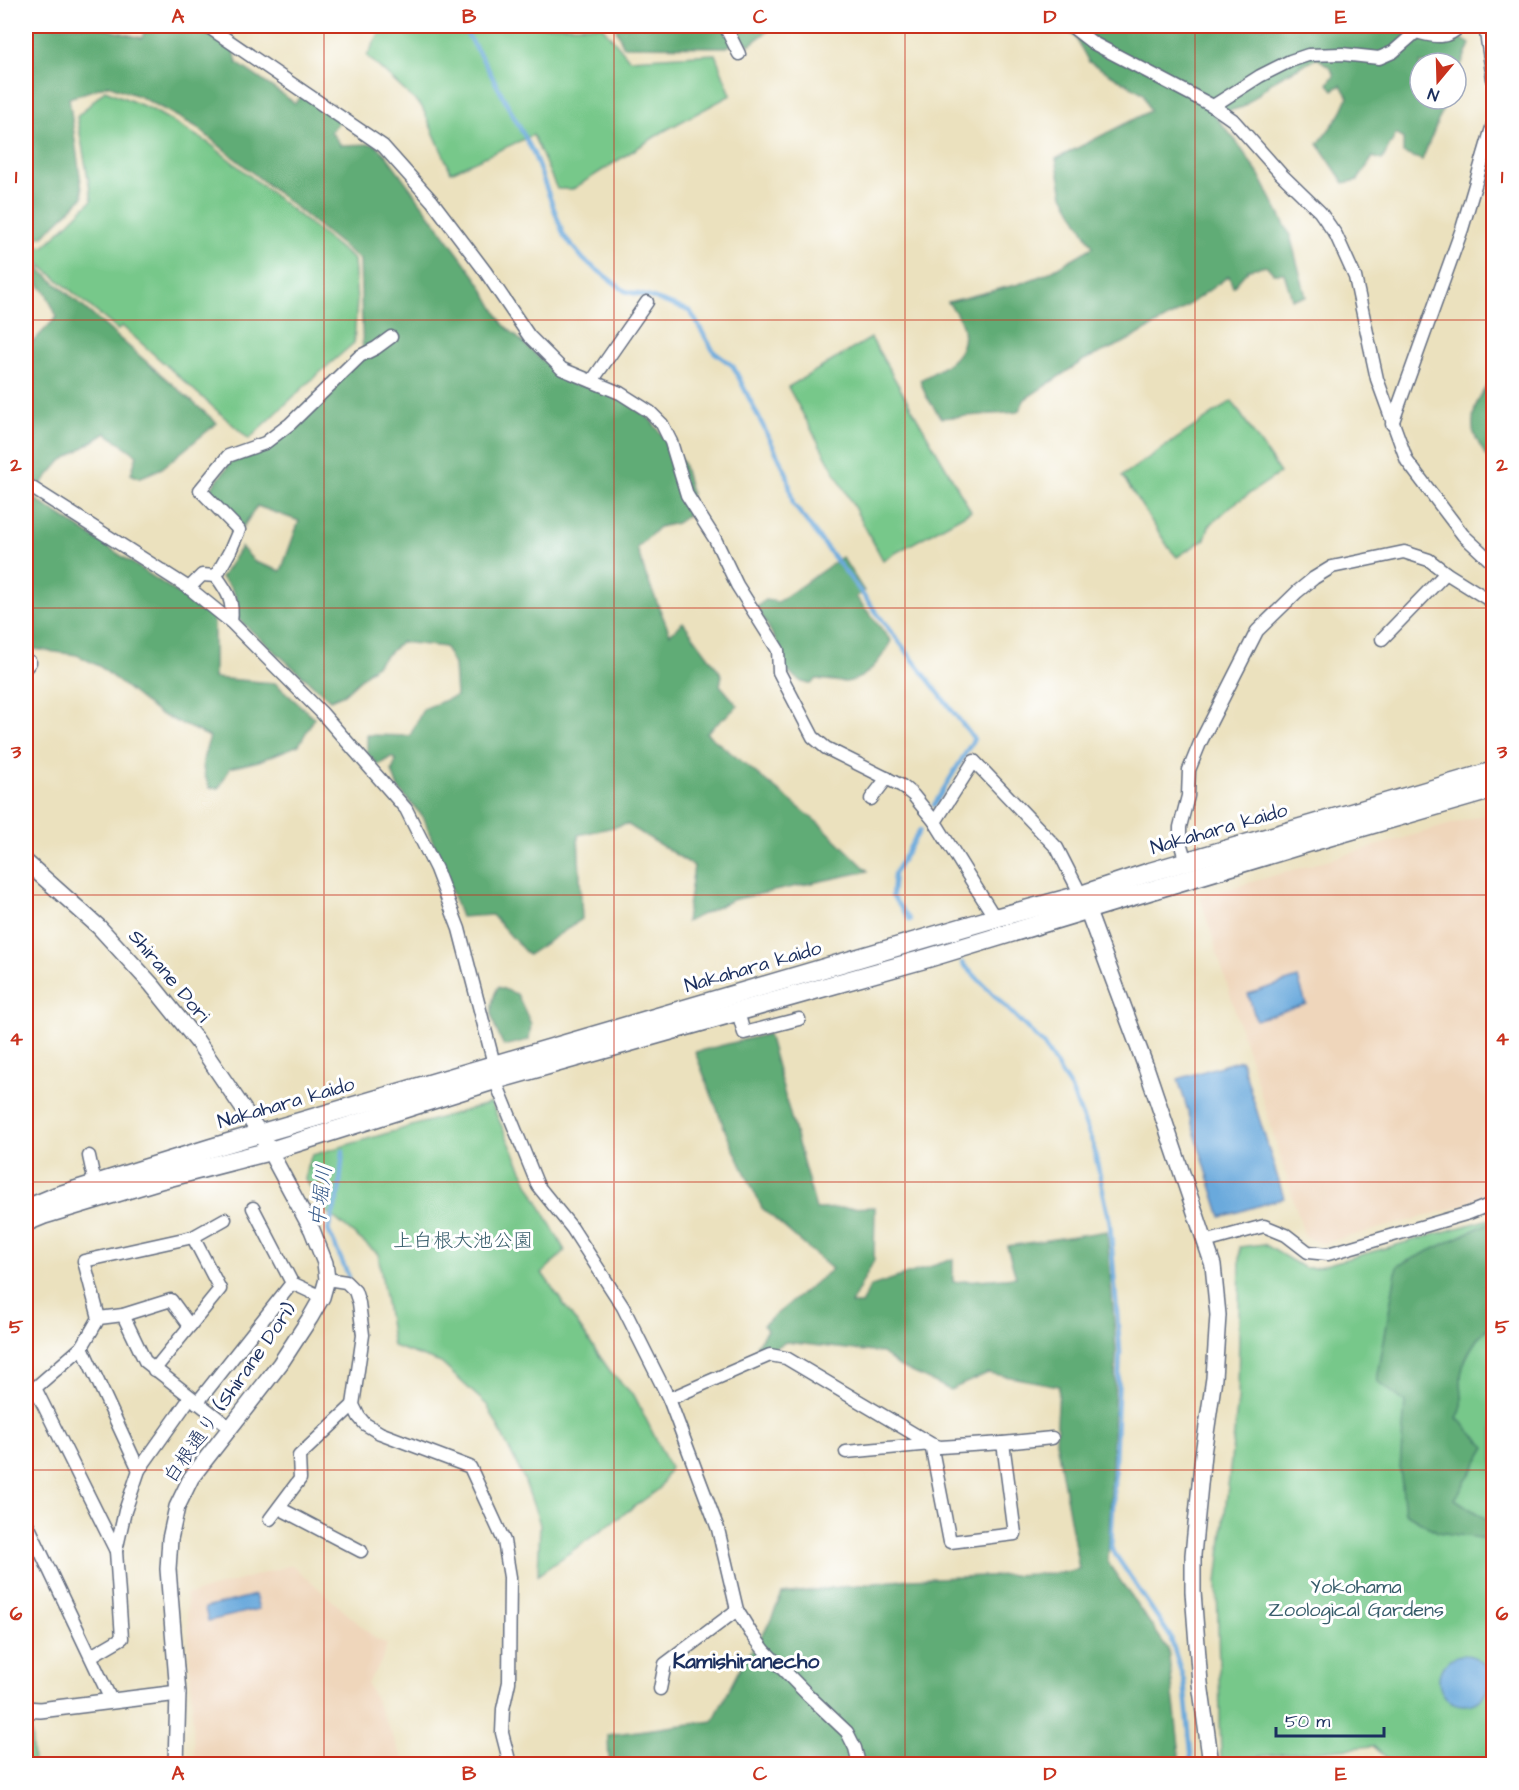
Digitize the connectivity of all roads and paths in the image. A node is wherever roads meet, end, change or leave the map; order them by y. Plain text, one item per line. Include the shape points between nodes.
1 (207, 26) edge
2 (725, 26) edge
3 (1071, 26) edge
4 (1460, 26) edge
5 (1485, 26) edge
6 (739, 54) dead end
7 (1494, 85) edge
8 (1213, 106) junction
9 (1493, 126) edge
10 (647, 302) dead end
11 (391, 337) dead end
12 (592, 381) junction
13 (1392, 424) junction
14 (26, 484) edge
15 (1494, 546) edge
16 (1480, 552) junction
17 (1494, 564) edge
18 (1446, 573) junction
19 (216, 576) junction
20 (189, 588) junction
21 (1494, 603) edge
22 (231, 622) junction
23 (1383, 639) dead end
24 (1494, 771) edge
25 (887, 778) junction
26 (1494, 789) edge
27 (871, 799) dead end
28 (934, 822) junction
29 (26, 862) edge
30 (1186, 862) junction
31 (1085, 903) junction
32 (995, 918) junction
33 (738, 1012) junction
34 (799, 1019) dead end
35 (494, 1072) junction
36 (266, 1143) junction
37 (89, 1156) dead end
38 (94, 1184) junction
39 (1494, 1203) edge
40 (253, 1208) dead end
41 (26, 1209) edge
42 (225, 1219) dead end
43 (26, 1222) edge
44 (192, 1237) junction
45 (1205, 1242) junction
46 (327, 1279) junction
47 (292, 1282) junction
48 (322, 1297) junction
49 (123, 1315) junction
50 (99, 1318) junction
51 (190, 1326) junction
52 (82, 1347) junction
53 (154, 1370) junction
54 (669, 1399) junction
55 (193, 1400) junction
56 (353, 1405) junction
57 (229, 1427) junction
58 (1052, 1438) dead end
59 (1003, 1443) junction
60 (932, 1444) junction
61 (846, 1452) dead end
62 (139, 1470) junction
63 (279, 1508) junction
64 (270, 1519) dead end
65 (26, 1521) edge
66 (116, 1551) junction
67 (361, 1551) dead end
68 (738, 1610) junction
69 (91, 1656) junction
70 (660, 1689) dead end
71 (178, 1693) junction
72 (111, 1700) junction
73 (26, 1709) edge
74 (176, 1764) edge
75 (510, 1764) edge
76 (859, 1764) edge
77 (1211, 1764) edge

1 - 12 street via 383,146 432,201 529,336 562,369
2 - 6 street
3 - 8 street via 1093,43
4 - 8 street via 1439,38 1416,32 1380,58 1308,55 1260,76
5 - 7 street
8 - 13 street via 1233,120 1336,234 1355,277 1377,379
9 - 13 street via 1462,229
10 - 12 street
11 - 19 street via 360,356 265,443 228,456 200,490 238,530
12 - 25 street via 620,393 662,424 687,495 778,650 779,672 813,737 826,748
13 - 16 street via 1407,461 1462,535
14 - 20 street
15 - 16 street
16 - 17 street
18 - 21 street
18 - 23 street
18 - 30 street via 1429,560 1404,552 1332,567 1297,592 1257,631 1189,770 1188,796 1180,827
19 - 20 street via 202,575
19 - 22 street via 233,608
20 - 22 street
22 - 35 street via 321,712 406,809 436,869 459,929
24 - 30 main road, Nakahara kaido
25 - 27 street
25 - 28 street via 913,795
26 - 31 main road, Nakahara kaido
28 - 31 street via 974,761 1057,848
28 - 32 street
29 - 36 street, Shirane Dori via 99,927 152,985
30 - 31 main road, Nakahara kaido
31 - 32 main road, Nakahara kaido
31 - 33 main road, Nakahara kaido
31 - 45 street
32 - 35 main road, Nakahara kaido
33 - 34 street via 744,1033
33 - 35 main road, Nakahara kaido
35 - 36 main road, Nakahara kaido
35 - 54 street via 538,1186 572,1228 623,1307
36 - 38 main road, Nakahara kaido
36 - 43 main road, Nakahara kaido
36 - 46 street, 白根通り (Shirane Dori) via 312,1230
37 - 38 street
38 - 41 main road, Nakahara kaido
39 - 45 street via 1328,1254 1308,1252 1286,1235 1264,1226
40 - 47 street
42 - 44 street
44 - 50 street via 84,1261
44 - 51 street via 220,1288
45 - 77 street via 1213,1265 1218,1315 1193,1584
46 - 48 street, 白根通り (Shirane Dori)
46 - 56 street via 346,1282 359,1303 363,1335
47 - 48 street
47 - 55 street
48 - 57 street, 白根通り (Shirane Dori) via 280,1364
49 - 50 street
49 - 51 street via 171,1300
49 - 53 street via 145,1361
50 - 52 street
51 - 53 street
52 - 62 street
52 - 66 street via 35,1388
53 - 55 street
54 - 60 street via 770,1355 786,1358
54 - 68 street via 718,1529
55 - 57 street
55 - 62 street
56 - 63 street via 299,1456 300,1479
56 - 75 street via 365,1424 380,1432 470,1467 504,1541 510,1577 509,1682 502,1733
57 - 71 street, 白根通り (Shirane Dori) via 191,1478 177,1507 170,1539 168,1569
58 - 59 street
59 - 60 street
59 - 60 street via 1016,1534 950,1542
60 - 61 street
62 - 66 street
63 - 64 street
63 - 67 street
65 - 69 street
66 - 69 street via 122,1638
68 - 70 street via 664,1664
68 - 76 street via 765,1651 847,1732
69 - 72 street
71 - 72 street
71 - 74 street, 白根通り (Shirane Dori)
72 - 73 street

